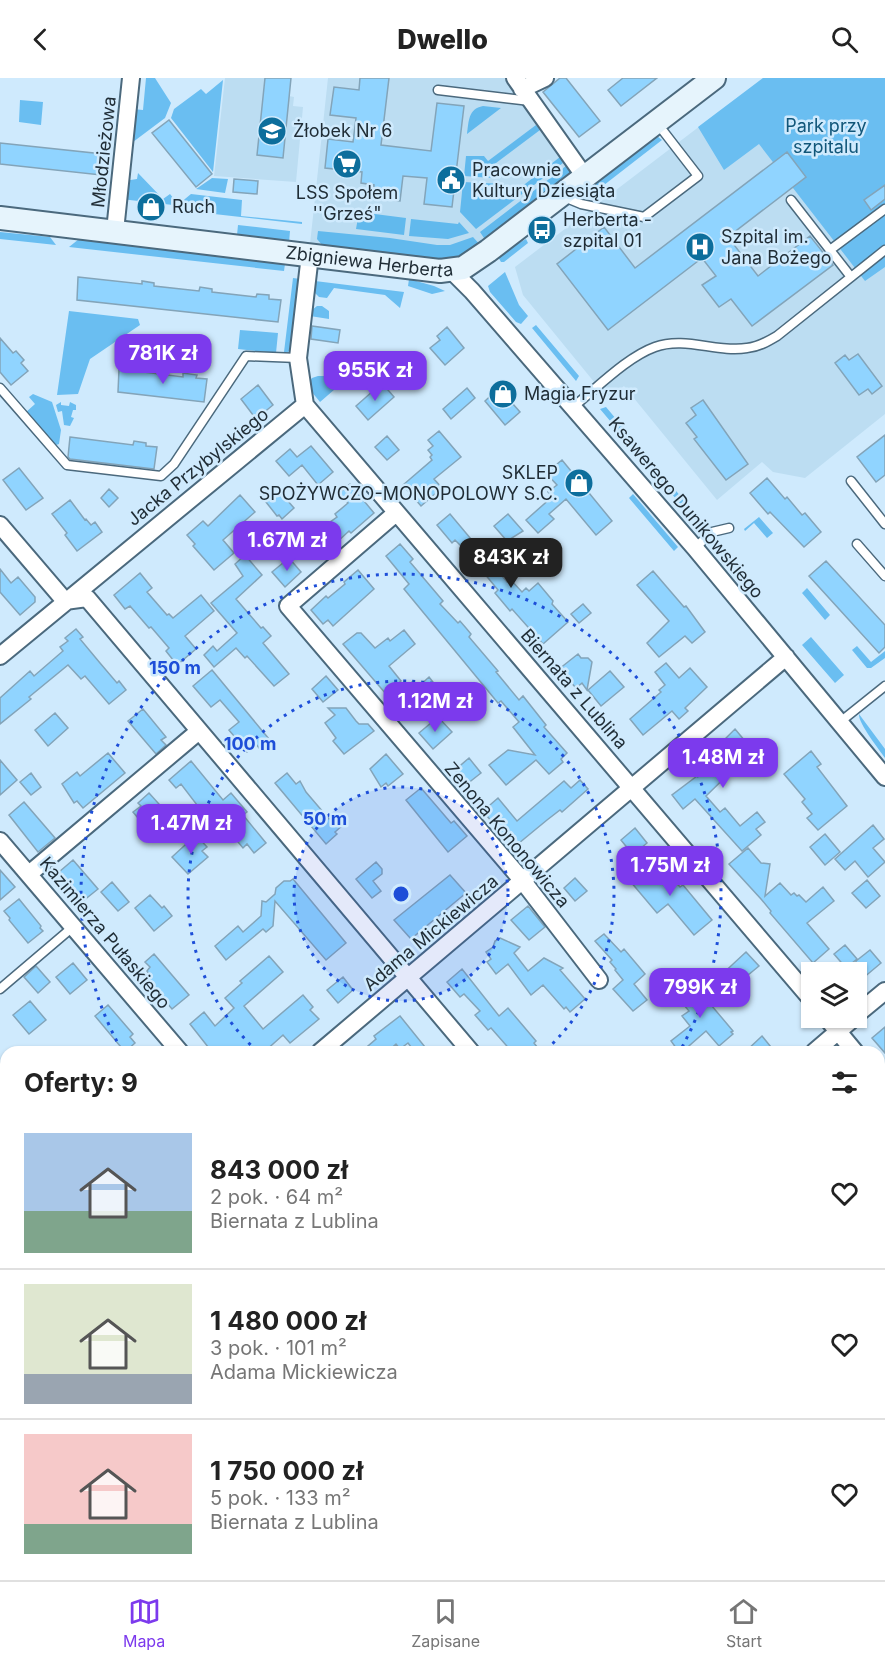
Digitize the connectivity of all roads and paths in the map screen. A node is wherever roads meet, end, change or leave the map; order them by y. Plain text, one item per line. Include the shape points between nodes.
1 (131, 78) edge
2 (545, 78) edge
3 (714, 78) edge
4 (438, 90) dead end
5 (522, 90) edge
6 (656, 123) junction
7 (585, 177) junction
8 (561, 196) junction
9 (791, 200) dead end
10 (885, 209) edge
11 (0, 218) edge
12 (115, 231) junction
13 (830, 250) junction
14 (885, 250) edge
15 (310, 255) junction
16 (451, 270) junction
17 (851, 276) junction
18 (298, 358) junction
19 (0, 388) edge
20 (305, 405) junction
21 (573, 407) junction
22 (851, 481) dead end
23 (396, 513) junction
24 (885, 524) edge
25 (0, 525) edge
26 (729, 528) dead end
27 (857, 544) dead end
28 (695, 548) junction
29 (885, 576) edge
30 (65, 601) junction
31 (0, 656) edge
32 (786, 657) junction
33 (885, 686) edge
34 (840, 722) junction
35 (199, 730) junction
36 (885, 777) edge
37 (632, 787) junction
38 (0, 841) edge
39 (29, 874) junction
40 (522, 880) junction
41 (74, 926) junction
42 (408, 977) junction
43 (599, 980) dead end
44 (801, 987) edge
45 (0, 989) edge
46 (885, 992) edge
47 (867, 1007) edge
48 (835, 1028) edge
49 (842, 1028) edge
50 (838, 1032) junction
51 (175, 1046) edge
52 (327, 1046) edge
53 (466, 1046) edge
54 (821, 1046) edge
55 (850, 1046) edge

1 - 12 street, Młodzieżowa
2 - 5 street
3 - 6 street, Zbigniewa Herberta
4 - 5 lane
5 - 7 street
6 - 7 street, Zbigniewa Herberta
6 - 8 lane via 698,176 644,217
7 - 8 street, Zbigniewa Herberta
8 - 16 street, Zbigniewa Herberta via 471,264
9 - 13 lane
10 - 13 lane
11 - 12 street, Zbigniewa Herberta
12 - 15 street, Zbigniewa Herberta
13 - 17 lane
14 - 17 lane
15 - 16 street, Zbigniewa Herberta
15 - 18 street
16 - 21 street, Ksawerego Dunikowskiego
17 - 21 lane via 777,336 760,345 745,349 677,343 656,346
18 - 19 lane via 246,356 174,464 161,476 67,465
18 - 20 street
20 - 23 street, Biernata z Lublina
20 - 30 street, Jacka Przybylskiego
21 - 28 street, Ksawerego Dunikowskiego
22 - 24 lane
23 - 37 street, Biernata z Lublina
23 - 40 street, Zenona Kononowicza via 288,606
25 - 30 street
26 - 28 lane via 712,532
27 - 29 lane
28 - 32 street, Ksawerego Dunikowskiego
30 - 31 street, Jacka Przybylskiego
30 - 35 street via 87,598
32 - 34 street, Ksawerego Dunikowskiego
32 - 37 street, Adama Mickiewicza
33 - 34 lane
34 - 36 street, Ksawerego Dunikowskiego
35 - 39 street
35 - 42 street
37 - 40 street, Adama Mickiewicza
37 - 44 street, Biernata z Lublina
38 - 39 street, Kazimierza Pułaskiego
39 - 41 street, Kazimierza Pułaskiego
40 - 42 street, Adama Mickiewicza
40 - 43 street, Zenona Kononowicza
41 - 45 lane
41 - 51 street, Kazimierza Pułaskiego
42 - 52 street, Adama Mickiewicza
42 - 53 street
46 - 47 street
48 - 50 street
49 - 50 street
50 - 54 street
50 - 55 street

